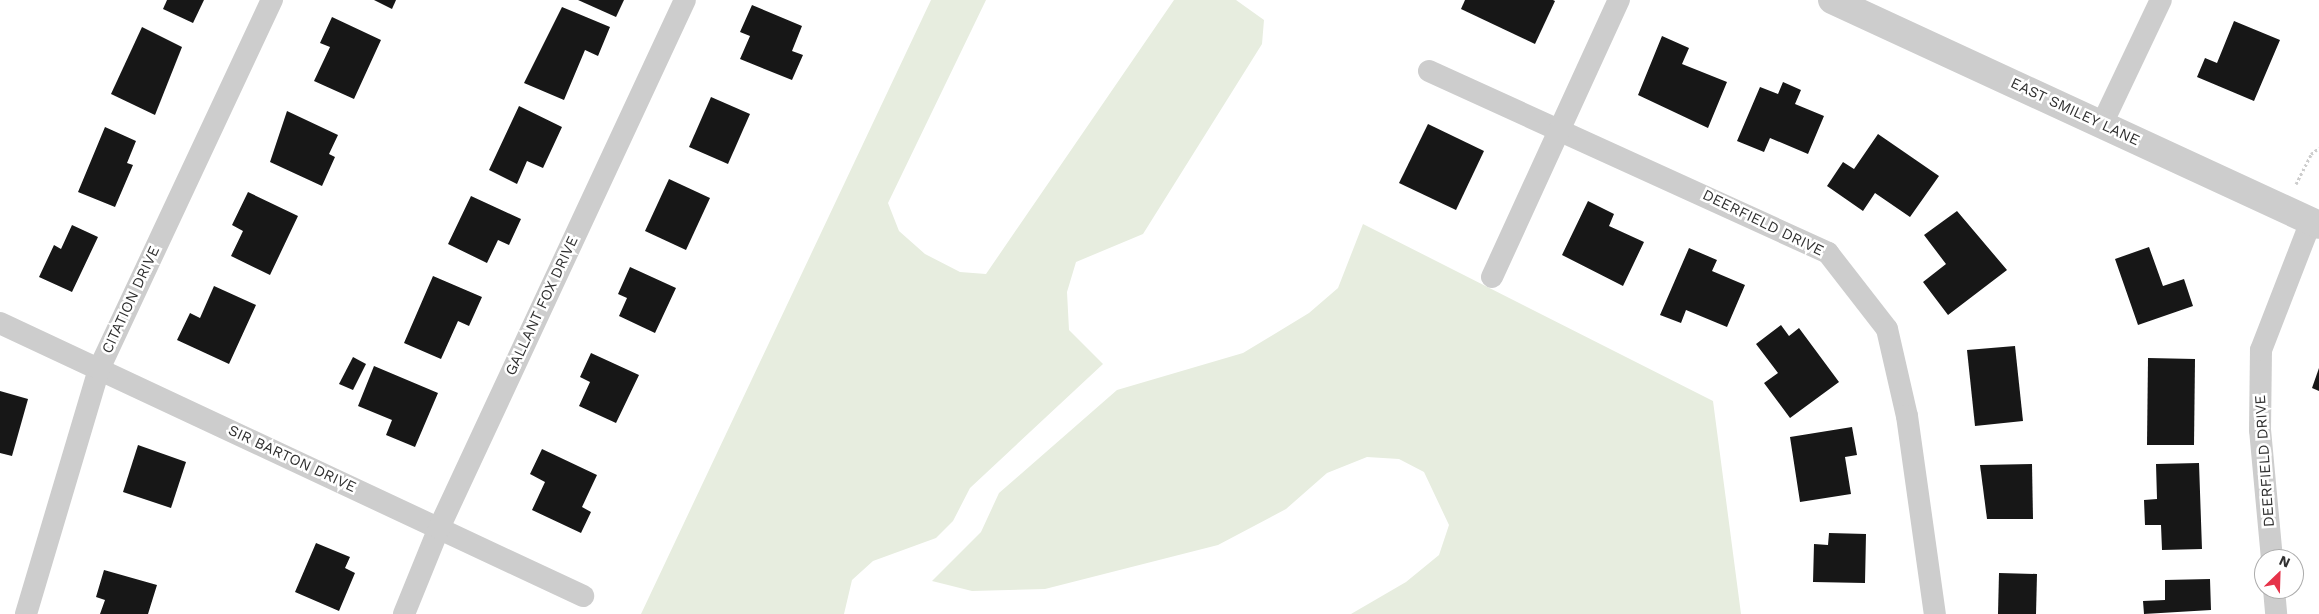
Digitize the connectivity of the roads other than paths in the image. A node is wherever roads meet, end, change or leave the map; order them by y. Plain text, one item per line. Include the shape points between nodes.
1 (272, 0) edge
2 (685, 0) edge
3 (1619, 0) edge
4 (1832, 0) edge
5 (2161, 0) edge
6 (1429, 72) dead end
7 (2102, 124) junction
8 (1561, 130) junction
9 (2315, 223) edge
10 (1492, 277) dead end
11 (0, 324) edge
12 (99, 369) junction
13 (439, 528) junction
14 (2271, 549) edge
15 (583, 596) dead end
16 (2275, 599) edge
17 (26, 614) edge
18 (404, 614) edge
19 (1934, 614) edge
20 (2276, 614) edge

1 - 12 street, CITATION DRIVE
2 - 13 street, GALLANT FOX DRIVE
3 - 8 street
4 - 7 street, EAST SMILEY LANE
5 - 7 street
6 - 8 street, DEERFIELD DRIVE
7 - 9 street, EAST SMILEY LANE
8 - 10 street
8 - 19 street, DEERFIELD DRIVE via 1828,253 1887,330 1907,416
9 - 14 street, DEERFIELD DRIVE via 2261,350 2260,430
11 - 12 street, SIR BARTON DRIVE
12 - 13 street, SIR BARTON DRIVE
12 - 17 street, CITATION DRIVE
13 - 15 street, SIR BARTON DRIVE
13 - 18 street, GALLANT FOX DRIVE
16 - 20 street

